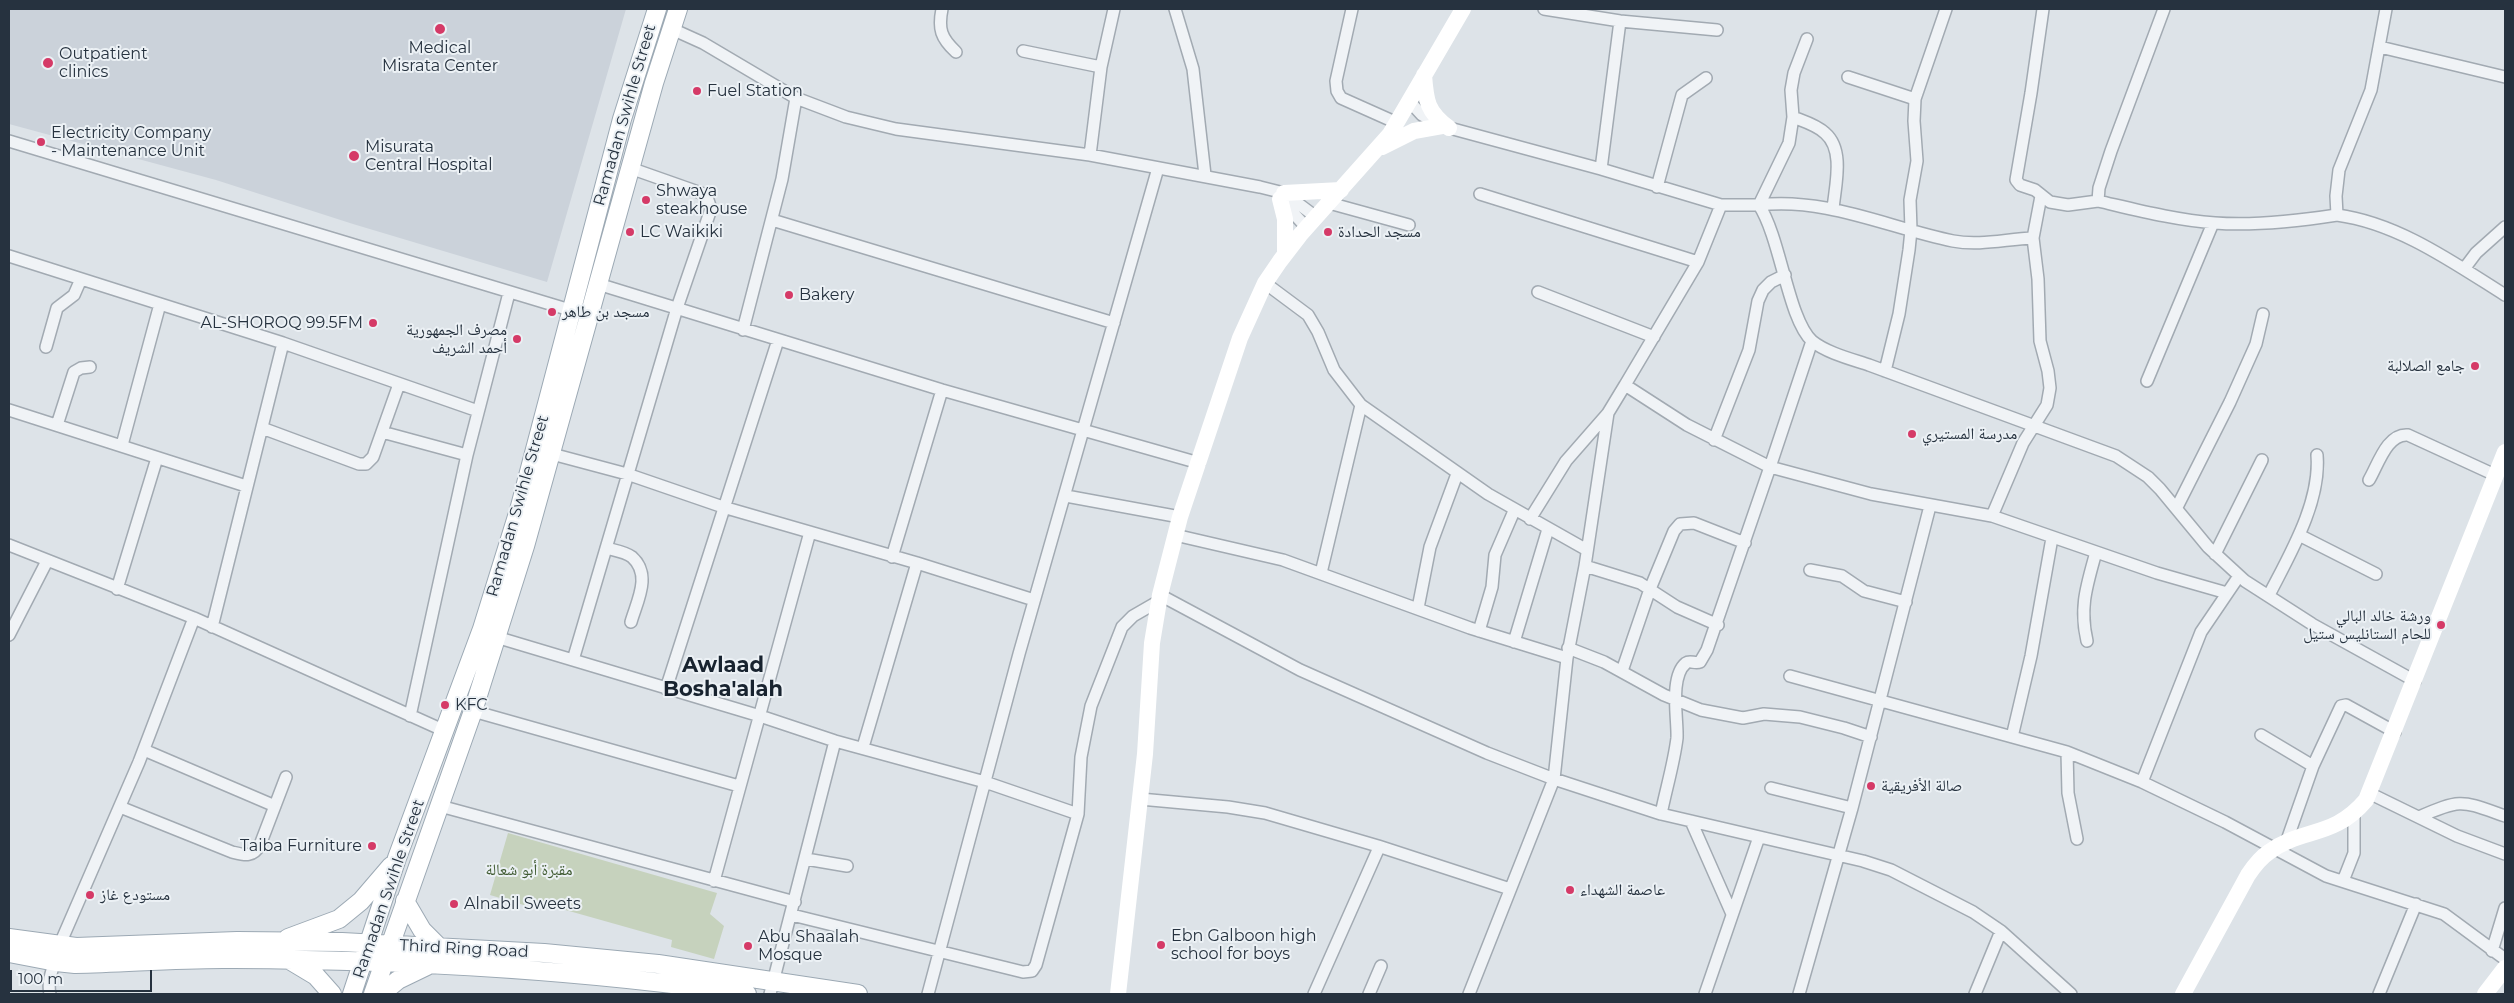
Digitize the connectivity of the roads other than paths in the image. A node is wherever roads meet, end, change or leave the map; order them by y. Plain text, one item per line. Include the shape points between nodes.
1 (657, 9) edge
2 (678, 9) edge
3 (942, 9) edge
4 (1114, 9) edge
5 (1175, 9) edge
6 (1352, 9) edge
7 (1463, 9) edge
8 (1544, 9) edge
9 (1946, 9) edge
10 (2043, 9) edge
11 (2164, 9) edge
12 (2386, 9) edge
13 (1620, 21) junction
14 (672, 29) junction
15 (1717, 30) dead end
16 (1807, 39) dead end
17 (2380, 48) junction
18 (1023, 51) dead end
19 (956, 52) dead end
20 (1101, 67) junction
21 (1424, 74) junction
22 (1848, 77) dead end
23 (2505, 77) edge
24 (1706, 78) dead end
25 (796, 98) junction
26 (1916, 99) junction
27 (1410, 102) junction
28 (1792, 117) junction
29 (1397, 123) junction
30 (1445, 127) junction
31 (9, 141) edge
32 (1376, 151) junction
33 (1090, 155) junction
34 (630, 168) junction
35 (1158, 168) junction
36 (1601, 169) junction
37 (1204, 175) junction
38 (1657, 187) junction
39 (1341, 190) junction
40 (1480, 194) dead end
41 (1282, 196) junction
42 (2042, 196) junction
43 (2098, 201) junction
44 (1329, 203) junction
45 (1721, 205) junction
46 (1759, 205) junction
47 (1833, 209) junction
48 (2337, 215) junction
49 (772, 220) junction
50 (1311, 222) junction
51 (2213, 222) junction
52 (1409, 225) dead end
53 (2505, 227) edge
54 (1911, 230) junction
55 (2033, 238) junction
56 (1285, 253) junction
57 (9, 256) edge
58 (1698, 262) junction
59 (2464, 269) junction
60 (1785, 275) junction
61 (81, 279) junction
62 (1265, 283) junction
63 (598, 284) junction
64 (1538, 292) dead end
65 (509, 293) junction
66 (2505, 295) edge
67 (160, 304) junction
68 (676, 308) junction
69 (570, 310) junction
70 (2263, 314) dead end
71 (1114, 323) junction
72 (743, 330) junction
73 (1654, 337) junction
74 (778, 340) junction
75 (1812, 341) junction
76 (283, 343) junction
77 (46, 346) dead end
78 (90, 367) dead end
79 (1885, 371) junction
80 (2147, 381) dead end
81 (399, 384) junction
82 (1625, 385) junction
83 (942, 390) junction
84 (1361, 404) junction
85 (9, 410) edge
86 (478, 411) junction
87 (1608, 413) junction
88 (56, 425) junction
89 (2033, 427) junction
90 (262, 428) junction
91 (1085, 430) junction
92 (382, 432) junction
93 (1714, 440) junction
94 (122, 445) junction
95 (2505, 452) edge
96 (552, 454) junction
97 (466, 455) junction
98 (2317, 455) dead end
99 (157, 458) junction
100 (2262, 460) dead end
101 (1199, 463) junction
102 (1770, 468) junction
103 (627, 474) junction
104 (1457, 474) junction
105 (2496, 475) junction
106 (2369, 480) dead end
107 (246, 486) junction
108 (1066, 496) junction
109 (1930, 506) junction
110 (723, 507) junction
111 (2177, 507) junction
112 (1514, 511) junction
113 (1992, 516) junction
114 (1180, 518) junction
115 (1530, 519) junction
116 (1548, 529) junction
117 (810, 532) junction
118 (1175, 534) junction
119 (2300, 535) junction
120 (2052, 538) junction
121 (1744, 543) junction
122 (9, 546) edge
123 (606, 548) junction
124 (1587, 550) junction
125 (2096, 552) junction
126 (2216, 554) junction
127 (892, 557) junction
128 (47, 561) junction
129 (917, 563) junction
130 (1585, 566) junction
131 (1810, 570) dead end
132 (1321, 573) junction
133 (2376, 574) dead end
134 (2239, 576) junction
135 (117, 589) junction
136 (1650, 590) junction
137 (2227, 593) junction
138 (2269, 595) junction
139 (1159, 598) junction
140 (1034, 600) junction
141 (1906, 602) junction
142 (1418, 608) junction
143 (194, 618) junction
144 (631, 622) dead end
145 (1718, 625) junction
146 (212, 627) junction
147 (1479, 631) junction
148 (9, 635) edge
149 (496, 637) junction
150 (2086, 640) dead end
151 (1514, 642) junction
152 (1567, 653) junction
153 (573, 660) junction
154 (1622, 671) junction
155 (1790, 676) dead end
156 (2415, 680) junction
157 (666, 689) junction
158 (1674, 700) junction
159 (1879, 700) junction
160 (473, 711) junction
161 (410, 716) junction
162 (760, 716) junction
163 (445, 731) junction
164 (2395, 732) junction
165 (2261, 735) dead end
166 (1870, 737) junction
167 (2012, 737) junction
168 (836, 741) junction
169 (863, 747) junction
170 (144, 750) junction
171 (2067, 752) junction
172 (2312, 766) junction
173 (286, 777) dead end
174 (1554, 779) junction
175 (985, 782) junction
176 (2142, 782) junction
177 (739, 786) junction
178 (1771, 788) dead end
179 (2369, 793) junction
180 (1140, 799) junction
181 (275, 806) junction
182 (440, 806) junction
183 (120, 807) junction
184 (1852, 808) junction
185 (1078, 814) junction
186 (1661, 814) junction
187 (2354, 814) junction
188 (2505, 816) edge
189 (2419, 817) junction
190 (1691, 821) junction
191 (1759, 837) junction
192 (2077, 839) dead end
193 (2280, 846) junction
194 (1377, 852) dead end
195 (2505, 854) edge
196 (1838, 857) junction
197 (398, 858) junction
198 (806, 859) junction
199 (847, 866) dead end
200 (714, 881) junction
201 (2343, 881) junction
202 (1510, 889) junction
203 (405, 901) junction
204 (795, 902) junction
205 (2416, 904) junction
206 (2505, 908) edge
207 (1732, 914) junction
208 (792, 915) junction
209 (2000, 931) junction
210 (9, 938) edge
211 (275, 943) junction
212 (60, 944) junction
213 (369, 944) junction
214 (390, 945) junction
215 (938, 950) junction
216 (2492, 950) junction
217 (9, 953) edge
218 (438, 955) junction
219 (291, 960) junction
220 (2505, 960) edge
221 (56, 962) junction
222 (363, 962) junction
223 (384, 963) junction
224 (1380, 966) dead end
225 (2505, 968) edge
226 (772, 988) edge
227 (712, 992) edge
228 (50, 994) edge
229 (332, 994) edge
230 (352, 994) edge
231 (382, 994) edge
232 (747, 994) edge
233 (858, 994) edge
234 (928, 994) edge
235 (1118, 994) edge
236 (1314, 994) edge
237 (1369, 994) edge
238 (1469, 994) edge
239 (1705, 994) edge
240 (1799, 994) edge
241 (1975, 994) edge
242 (2071, 994) edge
243 (2183, 994) edge
244 (2379, 994) edge
245 (2485, 994) edge

1 - 69 main road, Ramadan Swihle Street via 634,76
2 - 14 main road, Ramadan Swihle Street
3 - 19 street via 941,34
4 - 20 street
5 - 37 street via 1193,69
6 - 29 street via 1336,81 1337,91 1341,98
7 - 21 street
8 - 13 street
9 - 26 street
10 - 42 street via 2016,180 2020,186 2035,190
11 - 43 street via 2111,151
12 - 17 street
13 - 15 street
13 - 36 street
14 - 25 street via 703,43
14 - 34 main road, Ramadan Swihle Street
16 - 28 street via 1793,82
17 - 23 street
17 - 48 street via 2368,100 2339,170
18 - 20 street
20 - 33 street
21 - 27 street
21 - 30 street via 1428,107
22 - 26 street
24 - 38 street via 1682,95
25 - 33 street via 896,129
25 - 49 street
26 - 54 street via 1917,161 1910,200
27 - 29 street
27 - 30 street via 1422,115
28 - 46 street via 1789,143
28 - 47 street via 1825,133 1832,142 1837,162
29 - 32 street
30 - 32 street via 1429,126 1414,131
30 - 36 street
31 - 65 street
32 - 39 street
33 - 35 street
34 - 63 main road, Ramadan Swihle Street
34 - 68 street via 700,194 710,203 708,222
35 - 37 street
35 - 71 street
36 - 38 street
37 - 41 street via 1267,189
38 - 45 street
39 - 41 street
39 - 44 street
40 - 58 street
41 - 50 street
41 - 56 street
42 - 43 street via 2050,202 2068,205
42 - 55 street
43 - 51 street via 2176,218
44 - 50 street
44 - 52 street
45 - 46 street
45 - 58 street
46 - 47 street
46 - 60 street via 1774,235
47 - 54 street
48 - 51 street via 2235,224
48 - 59 street via 2355,218 2422,245
49 - 71 street
49 - 72 street
50 - 56 street
51 - 80 street
53 - 59 street via 2476,253
54 - 55 street via 1970,243
54 - 79 street via 1899,314
55 - 89 street via 2038,279 2038,326 2050,388 2044,413
56 - 62 street
57 - 61 street
58 - 73 street
59 - 66 street
60 - 75 street via 1796,315
60 - 93 street via 1771,282 1761,296 1749,350
61 - 67 street
61 - 77 street via 74,295 57,308
62 - 84 street via 1308,315 1334,370
62 - 101 street via 1240,338
63 - 68 street
63 - 96 main road, Ramadan Swihle Street
64 - 73 street
65 - 69 street
65 - 86 street
67 - 76 street
67 - 94 street
68 - 72 street
68 - 103 street
69 - 163 main road, Ramadan Swihle Street via 519,510 482,629
70 - 111 street via 2256,344 2234,394
71 - 91 street
72 - 74 street
73 - 82 street
74 - 83 street
74 - 110 street
75 - 79 street
75 - 102 street
76 - 81 street
76 - 90 street
78 - 88 street via 74,372
79 - 89 street
81 - 86 street
81 - 92 street
82 - 87 street
82 - 93 street
83 - 91 street
83 - 127 street
84 - 104 street
84 - 132 street
85 - 88 street
86 - 97 street
87 - 115 street via 1566,460
87 - 124 street
88 - 94 street
89 - 111 street via 2116,456 2148,477
89 - 113 street via 2012,465
90 - 92 street via 363,464 371,460
90 - 107 street
91 - 101 street
91 - 108 street
92 - 97 street
93 - 102 street
94 - 99 street
95 - 105 street
96 - 103 street
96 - 149 main road, Ramadan Swihle Street
97 - 161 street
98 - 119 street via 2319,474
99 - 107 street
99 - 135 street
100 - 126 street
101 - 114 street
102 - 109 street
102 - 121 street
103 - 110 street
103 - 123 street
104 - 112 street
104 - 142 street via 1430,547
105 - 106 street via 2401,434 2391,440
105 - 156 street
107 - 146 street
108 - 114 street
108 - 140 street
109 - 113 street
109 - 141 street
110 - 117 street
110 - 157 street
111 - 126 street
112 - 115 street
112 - 147 street via 1495,555 1492,587
113 - 120 street
114 - 118 street
115 - 116 street
116 - 124 street
116 - 151 street
117 - 127 street
117 - 162 street
118 - 132 street
118 - 139 street
119 - 133 street
119 - 138 street
120 - 125 street
120 - 167 street via 2031,656
121 - 136 street via 1694,523 1680,524 1674,531
121 - 145 street
122 - 128 street
123 - 144 street via 631,556 641,570 644,581
123 - 153 street
124 - 130 street
125 - 137 street
125 - 150 street via 2083,599
126 - 134 street
127 - 129 street
128 - 135 street
128 - 148 street
129 - 140 street
129 - 169 street
130 - 136 street via 1640,583
130 - 152 street
131 - 141 street via 1842,576 1864,591
132 - 142 street
134 - 137 street
134 - 138 street
135 - 143 street
136 - 145 street via 1677,607
136 - 154 street
137 - 176 street via 2201,632
138 - 156 street via 2312,624
139 - 174 street via 1300,670 1487,753
139 - 180 street via 1152,642
139 - 185 street via 1122,627 1106,665 1084,731
140 - 175 street
141 - 159 street
142 - 147 street
143 - 146 street
143 - 170 street
145 - 158 street via 1700,662 1684,664
146 - 161 street
147 - 151 street
149 - 153 street
149 - 160 main road, Ramadan Swihle Street
151 - 152 street
152 - 154 street
152 - 174 street
153 - 157 street
154 - 158 street
155 - 159 street
156 - 164 street
157 - 162 street
158 - 166 street via 1700,710 1743,718 1764,714 1800,717
158 - 186 street via 1677,738
159 - 166 street
159 - 167 street
160 - 177 street
160 - 182 main road, Ramadan Swihle Street
161 - 163 street
162 - 168 street
162 - 177 street
163 - 197 main road, Ramadan Swihle Street
164 - 172 street via 2346,705 2341,706
164 - 179 street
165 - 172 street
166 - 184 street
167 - 171 street
168 - 169 street
168 - 198 street
169 - 175 street
170 - 181 street
170 - 183 street
171 - 176 street
171 - 192 street via 2068,793
172 - 193 street
173 - 181 street
174 - 186 street
174 - 202 street
175 - 185 street
175 - 215 street
176 - 193 street
177 - 200 street
178 - 184 street
179 - 187 street
179 - 189 street
180 - 202 street via 1265,813
180 - 235 street
181 - 183 street via 260,845 249,855 232,852
182 - 200 street
182 - 203 main road, Ramadan Swihle Street
183 - 212 street
184 - 196 street
185 - 215 street via 1032,971 1023,972
186 - 190 street
187 - 193 street via 2328,829
187 - 201 street via 2354,853
188 - 189 street via 2456,802
189 - 195 street
190 - 191 street
190 - 207 street
191 - 196 street
191 - 207 street
193 - 201 street via 2326,876
193 - 243 street via 2262,858 2248,874
194 - 236 street
196 - 209 street via 1891,870 1973,912
196 - 240 street
197 - 211 main road via 360,901 338,919
197 - 213 main road, Ramadan Swihle Street
198 - 199 street
198 - 204 street
200 - 204 street
201 - 205 street
202 - 238 street
203 - 214 main road, Ramadan Swihle Street
203 - 218 main road
204 - 208 street
205 - 216 street via 2444,914
205 - 244 street
206 - 216 street
207 - 239 street
208 - 215 street
208 - 226 street
209 - 241 street
209 - 242 street
210 - 212 main road, Third Ring Road
211 - 212 main road, Third Ring Road
211 - 213 main road, Third Ring Road
212 - 221 street
213 - 214 main road, Third Ring Road
213 - 222 main road, Ramadan Swihle Street
214 - 218 main road, Third Ring Road
214 - 223 main road, Ramadan Swihle Street
215 - 234 street
216 - 220 street
217 - 221 main road, Third Ring Road
218 - 223 main road, Third Ring Road
218 - 226 main road, Third Ring Road via 600,957
218 - 227 main road, Third Ring Road
218 - 231 main road
219 - 221 main road, Third Ring Road
219 - 222 main road, Third Ring Road
219 - 229 main road via 316,976
221 - 228 street via 50,977
222 - 223 main road, Third Ring Road
222 - 230 main road, Ramadan Swihle Street
223 - 231 main road, Ramadan Swihle Street
224 - 237 street
225 - 245 street
226 - 233 main road, Third Ring Road
227 - 232 main road, Third Ring Road

